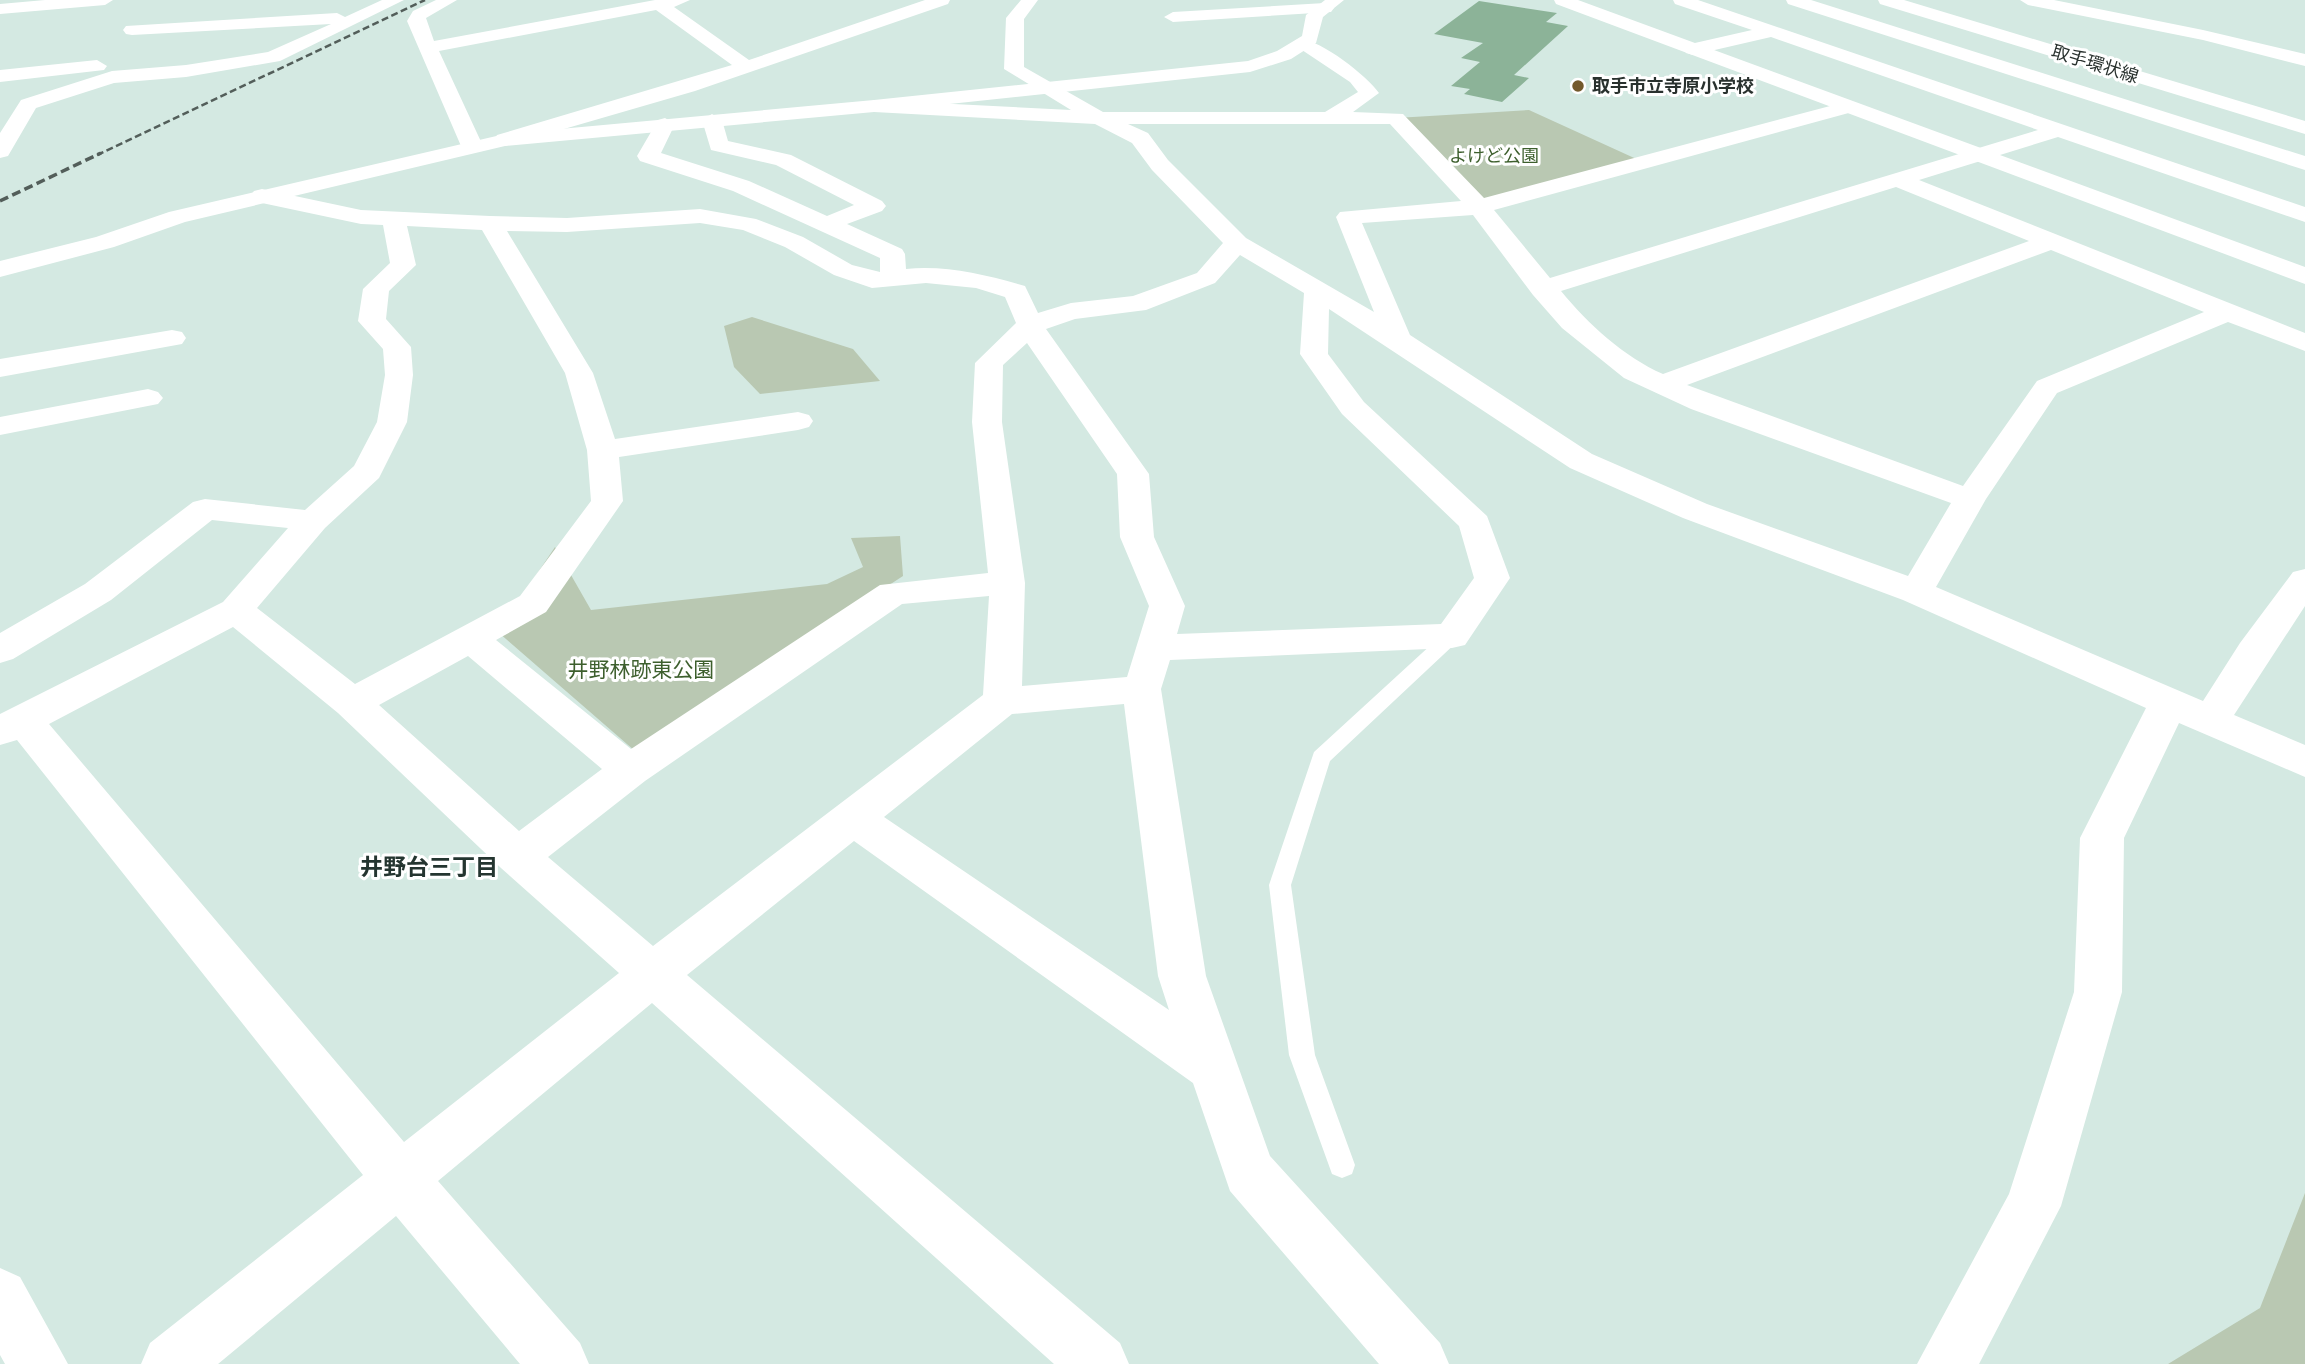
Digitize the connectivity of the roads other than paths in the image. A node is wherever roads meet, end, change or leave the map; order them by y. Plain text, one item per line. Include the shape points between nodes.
1 (105, 0) edge
2 (396, 0) edge
3 (449, 0) edge
4 (682, 0) edge
5 (942, 0) edge
6 (1030, 0) edge
7 (1157, 0) edge
8 (1562, 0) edge
9 (1681, 0) edge
10 (1794, 0) edge
11 (1886, 0) edge
12 (2028, 0) edge
13 (659, 4) junction
14 (1331, 4) edge
15 (1256, 5) edge
16 (0, 9) edge
17 (579, 9) edge
18 (159, 12) dead end
19 (1842, 15) junction
20 (360, 17) junction
21 (229, 25) junction
22 (1772, 32) junction
23 (1302, 44) junction
24 (426, 48) junction
25 (1693, 49) junction
26 (120, 53) junction
27 (2305, 60) edge
28 (1, 66) edge
29 (747, 67) junction
30 (186, 71) junction
31 (1046, 88) junction
32 (874, 106) junction
33 (1849, 107) junction
34 (1332, 116) junction
35 (1099, 118) junction
36 (712, 120) junction
37 (665, 124) junction
38 (2305, 128) edge
39 (2059, 130) junction
40 (7, 131) edge
41 (505, 139) junction
42 (472, 146) junction
43 (2250, 146) junction
44 (0, 151) edge
45 (1980, 155) junction
46 (2305, 163) edge
47 (2182, 173) junction
48 (1898, 180) junction
49 (262, 196) junction
50 (1479, 206) junction
51 (2305, 215) edge
52 (393, 218) junction
53 (490, 223) junction
54 (829, 223) junction
55 (2052, 242) junction
56 (1237, 243) junction
57 (0, 269) edge
58 (2305, 276) edge
59 (893, 278) junction
60 (1542, 289) junction
61 (1317, 290) junction
62 (2228, 312) junction
63 (1030, 325) junction
64 (172, 338) dead end
65 (1399, 341) junction
66 (2305, 343) edge
67 (0, 368) edge
68 (1661, 385) junction
69 (148, 398) dead end
70 (798, 421) dead end
71 (0, 426) edge
72 (603, 450) junction
73 (1970, 499) junction
74 (313, 521) junction
75 (2305, 580) edge
76 (1007, 583) junction
77 (1916, 592) junction
78 (236, 610) junction
79 (1452, 636) junction
80 (470, 638) junction
81 (1154, 648) junction
82 (0, 650) edge
83 (1142, 689) junction
84 (1002, 701) junction
85 (352, 704) junction
86 (2190, 711) junction
87 (11, 725) edge
88 (2305, 762) edge
89 (630, 769) junction
90 (853, 818) junction
91 (517, 856) junction
92 (653, 974) junction
93 (1214, 1069) junction
94 (1342, 1165) dead end
95 (400, 1179) junction
96 (0, 1297) edge
97 (38, 1364) edge
98 (171, 1364) edge
99 (559, 1364) edge
100 (1099, 1364) edge
101 (1419, 1364) edge
102 (1947, 1364) edge

1 - 16 street
2 - 20 street
3 - 24 street via 416,21
4 - 13 street
5 - 29 street
6 - 31 street via 1014,18 1014,69
7 - 15 street via 1177,23
8 - 25 street
9 - 22 street
10 - 19 street
11 - 38 street, 取手環状線
12 - 27 street
13 - 17 street
13 - 29 street
14 - 15 street
14 - 23 street via 1315,15 1310,39
17 - 24 street
18 - 26 street via 139,22
19 - 22 street
19 - 43 street
20 - 21 street
20 - 30 street via 273,57
21 - 26 street
21 - 30 street
22 - 25 street
22 - 39 street
23 - 31 street via 1251,66
23 - 34 street via 1357,78 1369,93
24 - 42 street
25 - 33 street
26 - 28 street
26 - 30 street
26 - 40 street via 28,104
29 - 41 street
31 - 32 street
31 - 35 street
32 - 35 street
32 - 36 street
33 - 45 street
33 - 50 street
34 - 35 street
34 - 50 street via 1396,118
35 - 56 street via 1140,138 1160,165
36 - 37 street
36 - 54 street via 719,145 783,160 874,206
37 - 41 street
37 - 54 street via 649,156 741,186
39 - 45 street
39 - 47 street
40 - 44 street
41 - 42 street
42 - 49 street
43 - 46 street
43 - 47 street
45 - 48 street
45 - 58 street
47 - 51 street
48 - 55 street
48 - 60 street
49 - 52 street via 361,217
49 - 57 street
50 - 60 street
50 - 65 street via 1348,217
52 - 53 street
52 - 74 street via 403,265 376,289 372,321 397,347 400,375 392,422 368,471
53 - 59 street via 567,225 700,216 748,223 862,277
53 - 72 street via 579,373
54 - 59 street via 893,254
55 - 62 street
55 - 68 street
56 - 61 street
56 - 63 street via 1206,278 1137,304 1072,311
59 - 63 street via 926,275 979,281 1016,292
60 - 68 street via 1572,322 1623,364
61 - 65 street
61 - 79 street via 1314,354 1353,408 1475,523 1492,578
62 - 66 street
62 - 73 street via 2047,387
63 - 76 street via 989,363 987,422
63 - 81 street via 1133,474 1137,537 1167,606
64 - 67 street
65 - 77 street via 1581,461 1695,511
68 - 73 street
69 - 71 street
70 - 72 street
72 - 80 street via 607,501 533,604
73 - 77 street
74 - 78 street
74 - 82 street via 205,509 98,593
75 - 86 street via 2253,652
76 - 84 street
76 - 89 street via 893,593
77 - 86 street
78 - 85 street
78 - 87 street
79 - 81 street
79 - 94 lane via 1321,757 1280,885 1302,1055
80 - 85 street
80 - 89 street
81 - 83 street
83 - 84 street
83 - 93 street via 1182,976
84 - 90 street
85 - 91 street
86 - 88 street
86 - 102 street via 2102,838 2098,992 2033,1206
87 - 95 street
89 - 91 street
90 - 92 street
90 - 93 street
91 - 92 street
92 - 95 street
92 - 100 street
93 - 101 street via 1249,1171
95 - 98 street
95 - 99 street
96 - 97 street

